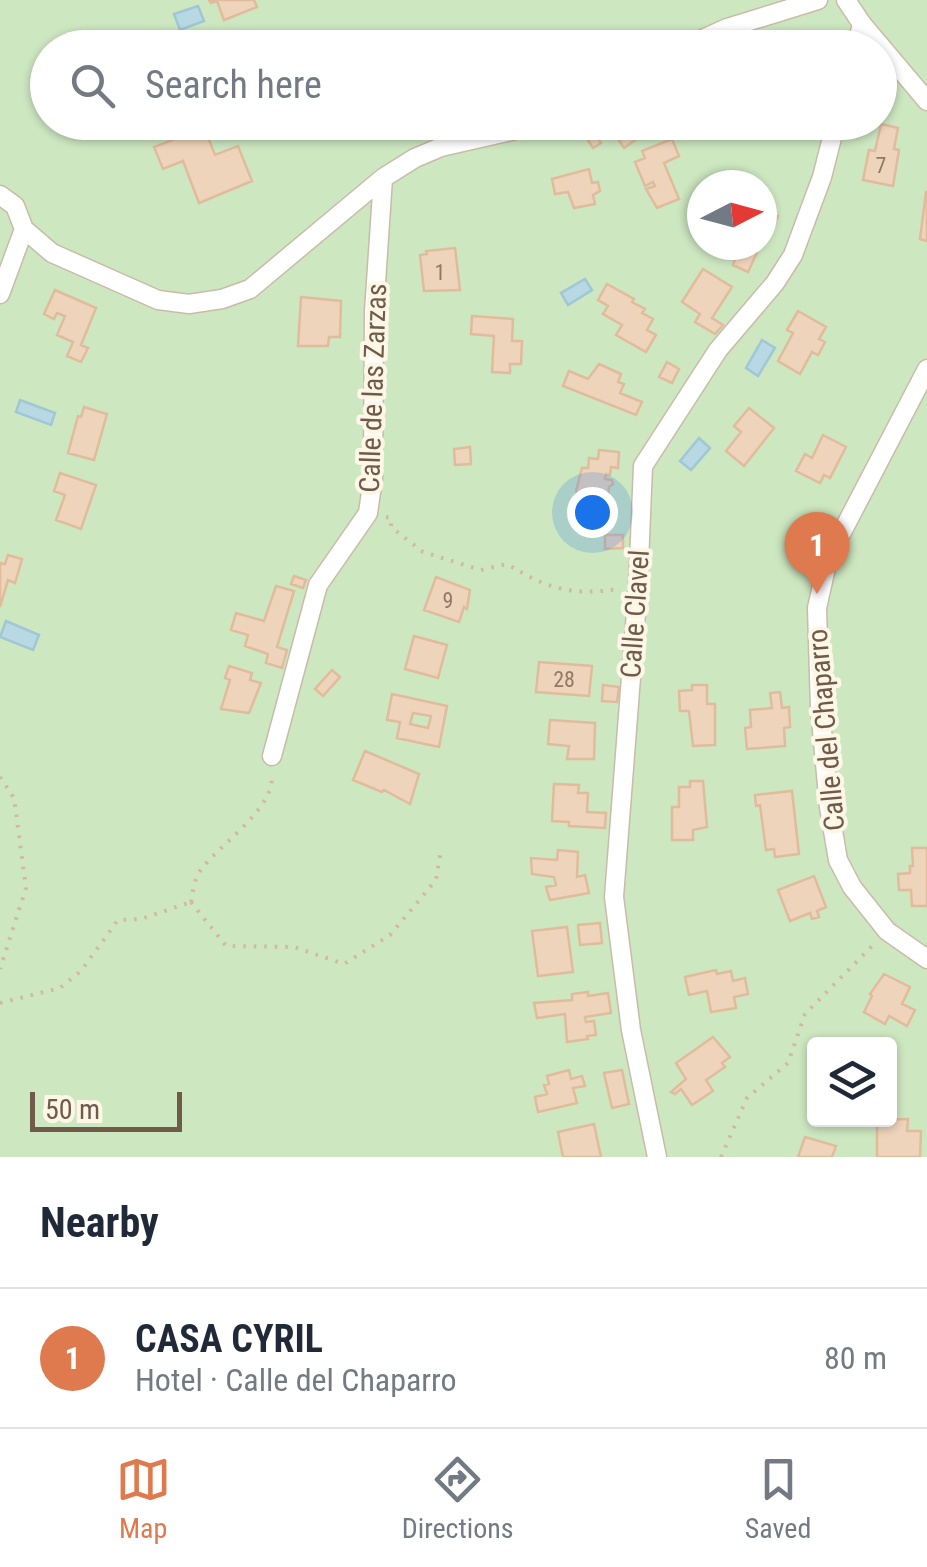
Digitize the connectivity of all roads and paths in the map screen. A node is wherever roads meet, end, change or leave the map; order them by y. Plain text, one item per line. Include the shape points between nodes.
1 (818, 0) edge
2 (835, 0) edge
3 (846, 0) edge
4 (862, 24) junction
5 (723, 30) edge
6 (860, 30) edge
7 (867, 30) edge
8 (897, 65) edge
9 (927, 101) edge
10 (472, 140) edge
11 (831, 140) edge
12 (383, 178) junction
13 (0, 195) edge
14 (24, 230) junction
15 (0, 294) edge
16 (927, 369) edge
17 (368, 513) junction
18 (638, 586) junction
19 (272, 756) joint
20 (0, 777) edge
21 (441, 850) dead end
22 (190, 902) junction
23 (887, 931) junction
24 (927, 959) edge
25 (0, 968) edge
26 (0, 1004) edge
27 (657, 1157) edge
28 (722, 1157) edge

1 - 5 street
2 - 3 street
3 - 4 street
4 - 6 street
4 - 7 street
8 - 9 street
10 - 12 street via 415,158
11 - 18 street, Calle Clavel via 793,255 718,350 643,466
12 - 14 street via 250,289 189,304 158,300 52,253
12 - 17 street, Calle de las Zarzas
13 - 14 street via 15,206
14 - 15 street
16 - 23 street, Calle del Chaparro via 828,559 817,608 838,860
17 - 18 path via 391,518 391,527 423,552 481,570 507,564 563,592
17 - 19 street, Calle de las Zarzas via 318,586
18 - 27 street, Calle Clavel via 614,897
19 - 22 path via 272,788 197,874
20 - 25 path via 14,798 26,888
21 - 22 path via 436,880 390,936 344,964 294,947 226,946
22 - 26 path via 141,920 118,920 60,988
23 - 24 street, Calle del Chaparro
23 - 28 path via 805,1014 788,1064 747,1098

